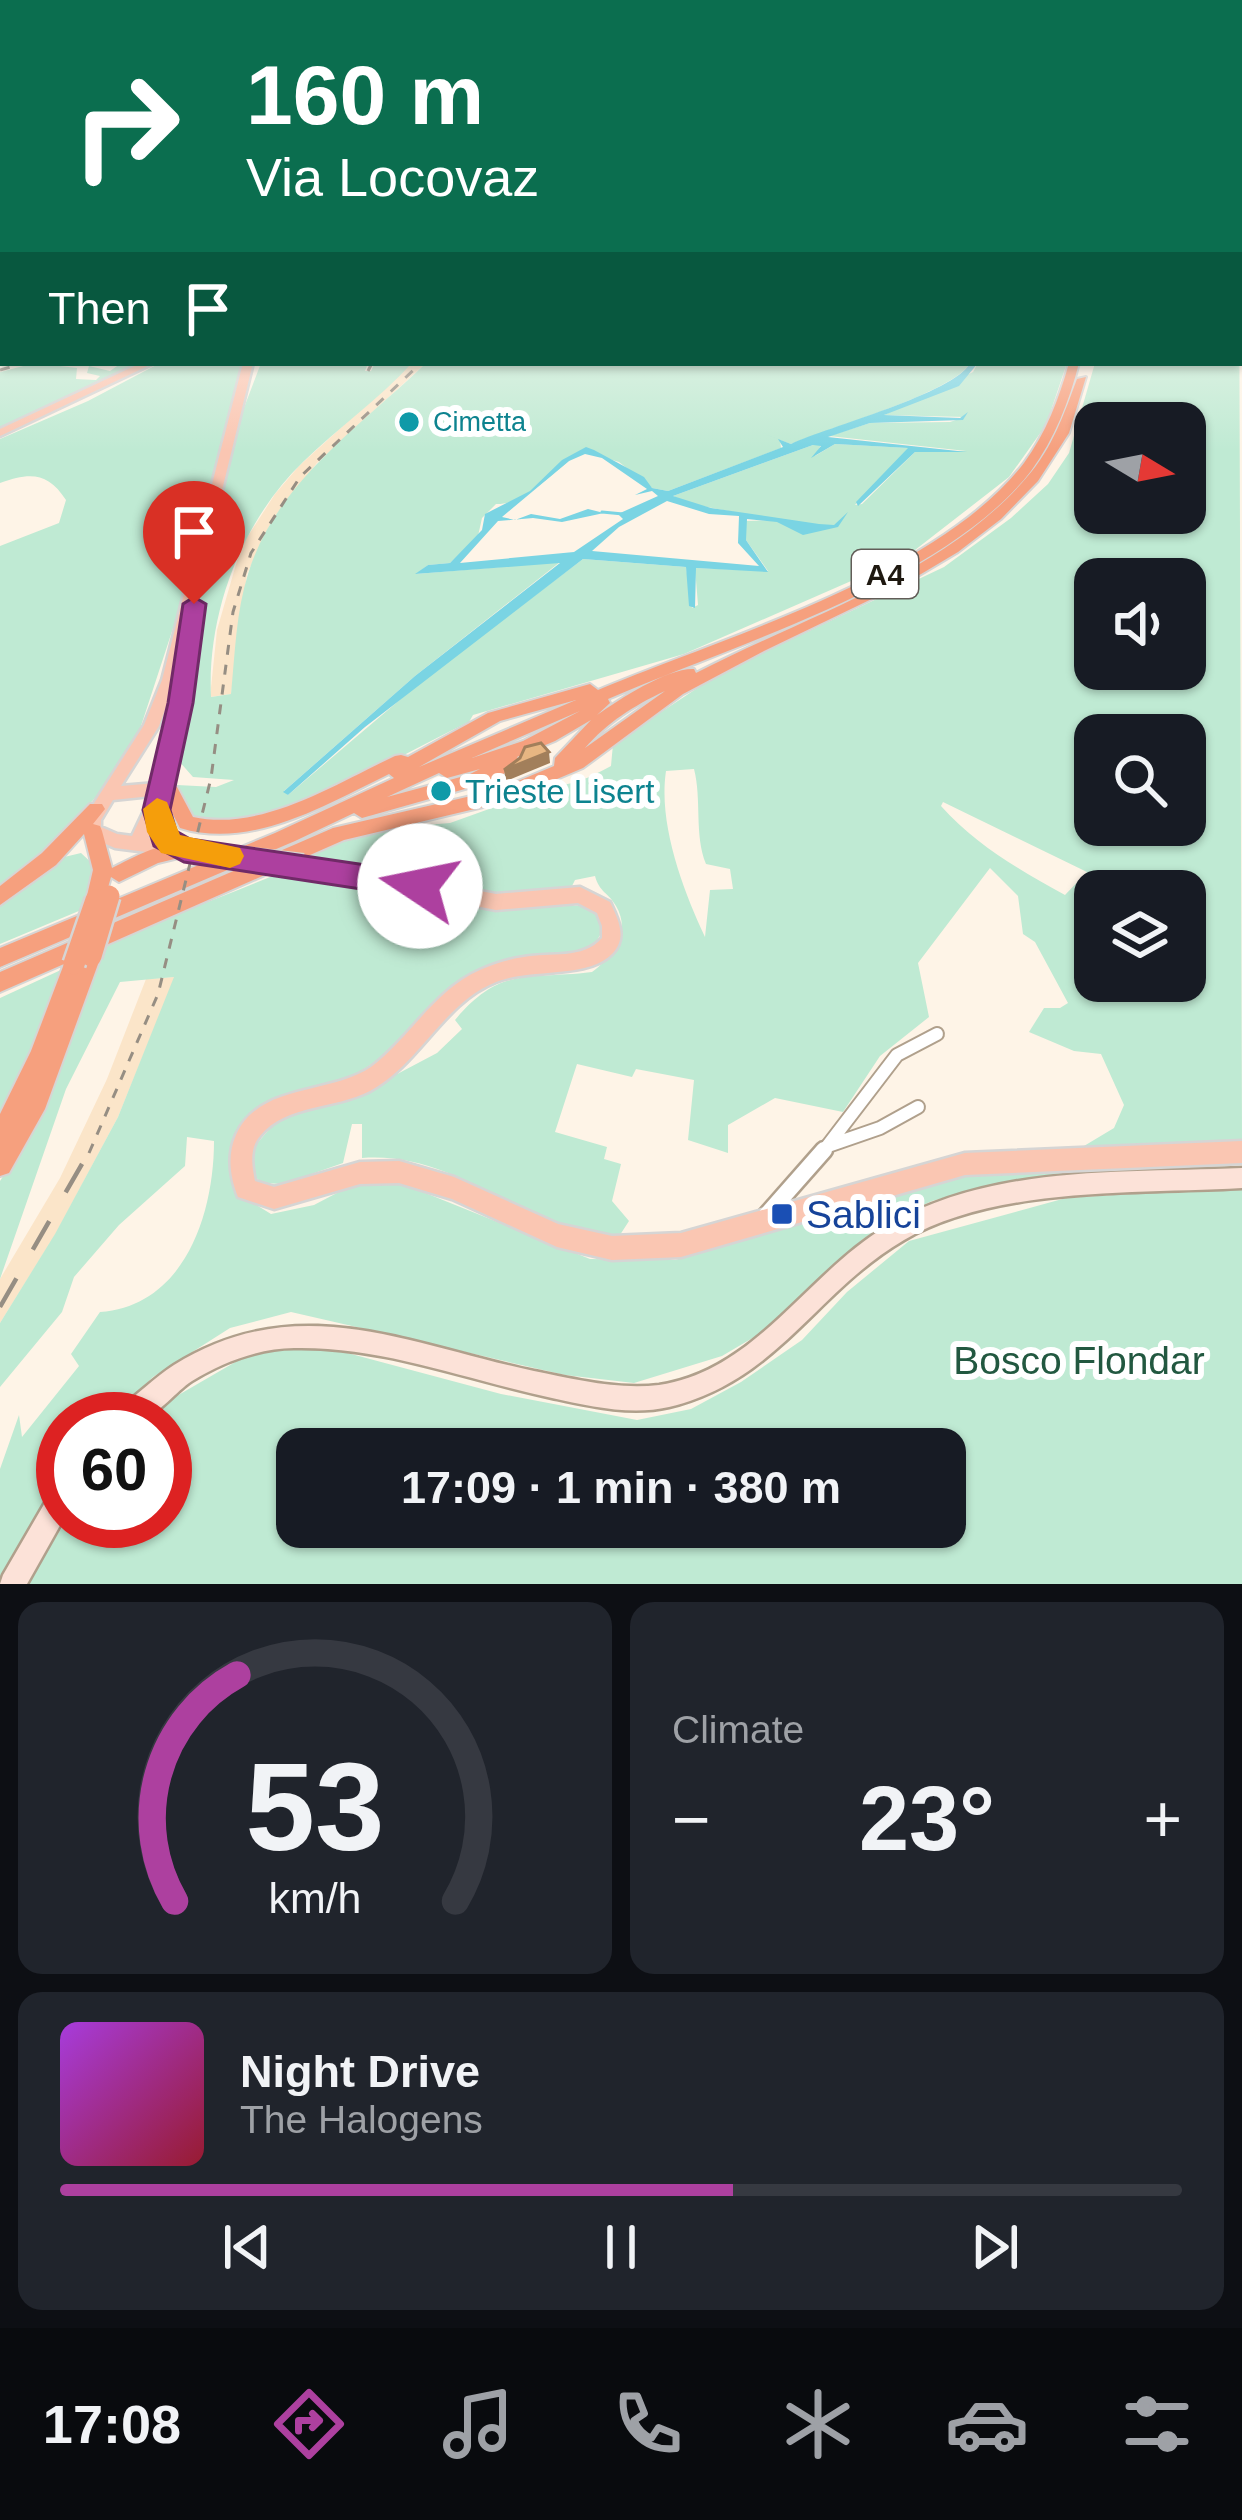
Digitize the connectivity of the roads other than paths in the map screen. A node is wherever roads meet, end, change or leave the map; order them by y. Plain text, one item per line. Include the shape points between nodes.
1 (143, 366) edge
2 (251, 366) edge
3 (1073, 366) edge
4 (1085, 366) edge
5 (0, 434) edge
6 (196, 579) junction
7 (664, 669) junction
8 (474, 735) junction
9 (437, 748) junction
10 (163, 789) junction
11 (103, 802) junction
12 (157, 810) junction
13 (93, 831) junction
14 (281, 839) junction
15 (137, 845) junction
16 (194, 851) junction
17 (118, 874) junction
18 (0, 898) edge
19 (103, 898) junction
20 (0, 958) edge
21 (74, 959) junction
22 (0, 986) edge
23 (938, 1034) dead end
24 (918, 1107) dead end
25 (0, 1139) edge
26 (826, 1147) junction
27 (1242, 1152) edge
28 (0, 1164) edge
29 (1242, 1178) edge
30 (758, 1225) junction
31 (157, 1392) edge
32 (36, 1543) edge
33 (12, 1584) edge

1 - 5 main road
2 - 6 main road
3 - 7 highway, A4 via 1045,443 978,515 884,574
4 - 21 highway, A4 via 1058,448 1036,478 992,521 897,582 677,690 578,763 472,805 340,833
6 - 10 main road
6 - 11 main road via 151,726
7 - 8 highway, A4
7 - 9 highway, A4 via 494,717
7 - 14 highway, A4 via 572,724
7 - 14 highway, A4 via 481,782
8 - 9 highway
8 - 14 highway, A4
9 - 10 highway via 242,825 192,826
9 - 14 highway, A4
10 - 11 main road
10 - 12 main road
11 - 13 main road
11 - 18 highway
12 - 15 main road
12 - 16 main road via 164,838
13 - 15 main road
13 - 19 highway
14 - 20 highway, A4
15 - 16 main road
15 - 17 highway
16 - 17 highway via 154,856
16 - 30 main road, bridge via 496,902 580,895 604,908 611,934 580,962 531,964 481,979 380,1073 263,1116 247,1133 239,1163 246,1189 274,1198 360,1173 399,1172 556,1235 612,1248 680,1245
17 - 19 highway
19 - 21 highway, bridge
21 - 22 highway
21 - 25 highway via 32,1077
21 - 28 highway via 37,1100
23 - 26 street via 897,1055
24 - 26 street
26 - 30 street
27 - 30 main road via 965,1164
29 - 31 main road via 1014,1193 934,1213 860,1259 757,1354 668,1395 617,1399 558,1389 382,1342 307,1333 247,1343
32 - 33 main road

